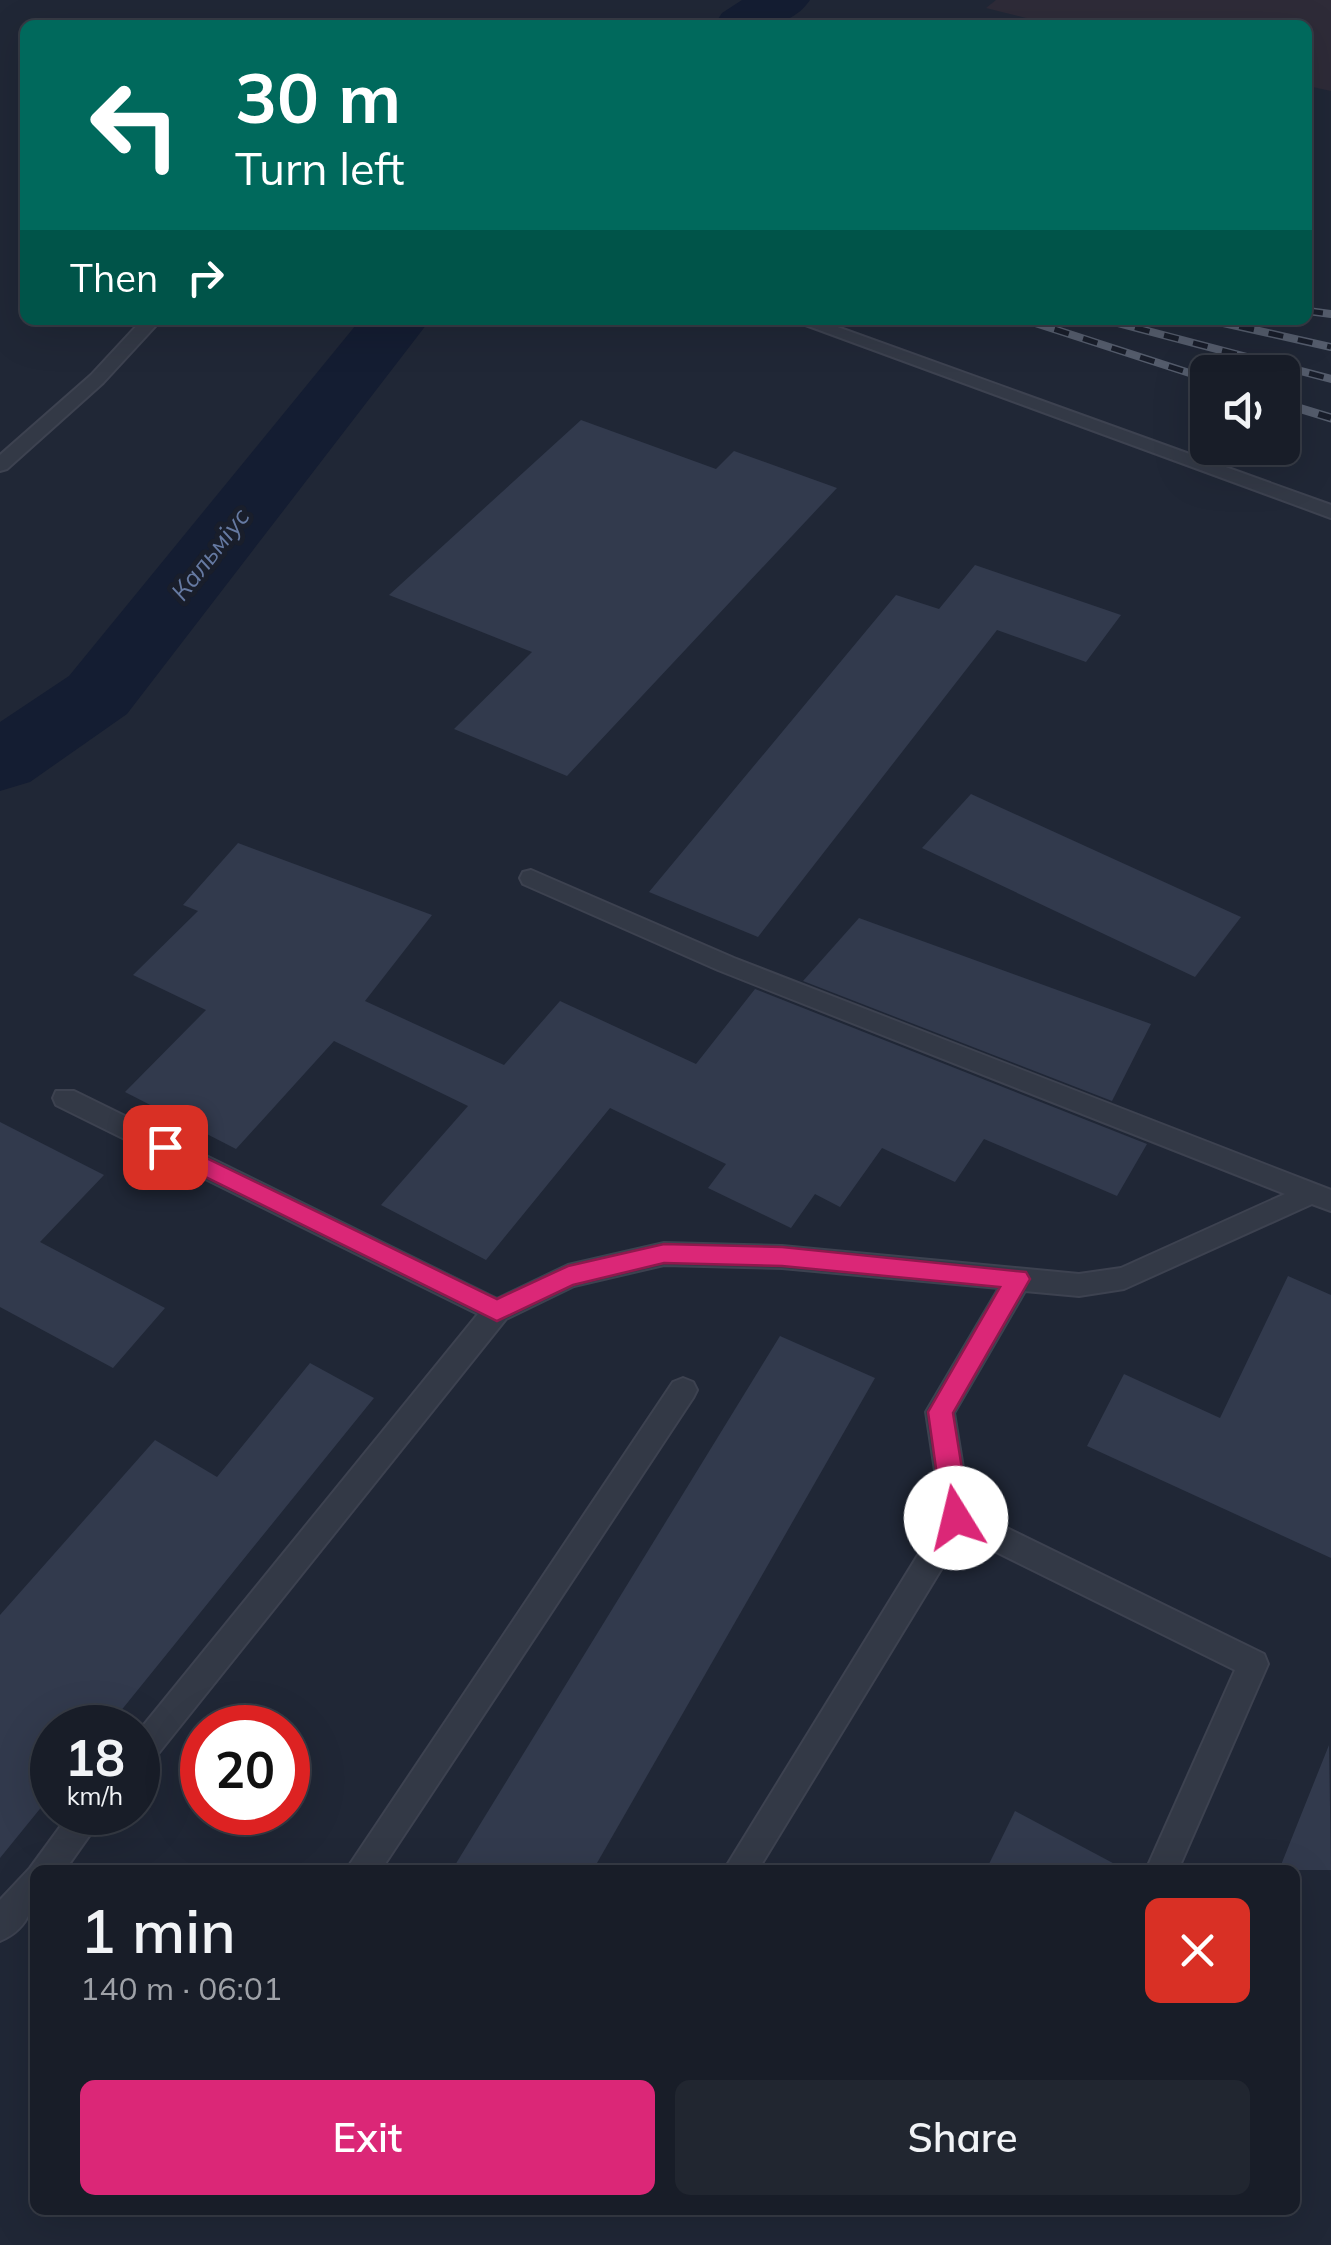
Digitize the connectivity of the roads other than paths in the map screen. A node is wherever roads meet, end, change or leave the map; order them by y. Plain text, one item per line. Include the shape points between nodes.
1 (147, 325) edge
2 (815, 325) edge
3 (0, 465) edge
4 (1331, 512) edge
5 (531, 878) dead end
6 (65, 1098) dead end
7 (1321, 1197) edge
8 (1018, 1279) junction
9 (497, 1311) junction
10 (683, 1390) dead end
11 (956, 1518) junction
12 (160, 1728) edge
13 (73, 1835) edge
14 (49, 1865) edge
15 (365, 1865) edge
16 (743, 1865) edge
17 (1164, 1865) edge
18 (30, 1888) edge
19 (0, 1925) edge

1 - 3 lane
2 - 4 lane
5 - 7 lane via 726,964
6 - 9 lane
7 - 8 lane via 1124,1278 1078,1285
8 - 9 lane via 782,1257 664,1254 568,1276
8 - 11 lane via 940,1412
9 - 12 lane
10 - 15 lane
11 - 16 lane
11 - 17 lane via 1253,1664
13 - 14 lane
18 - 19 lane

